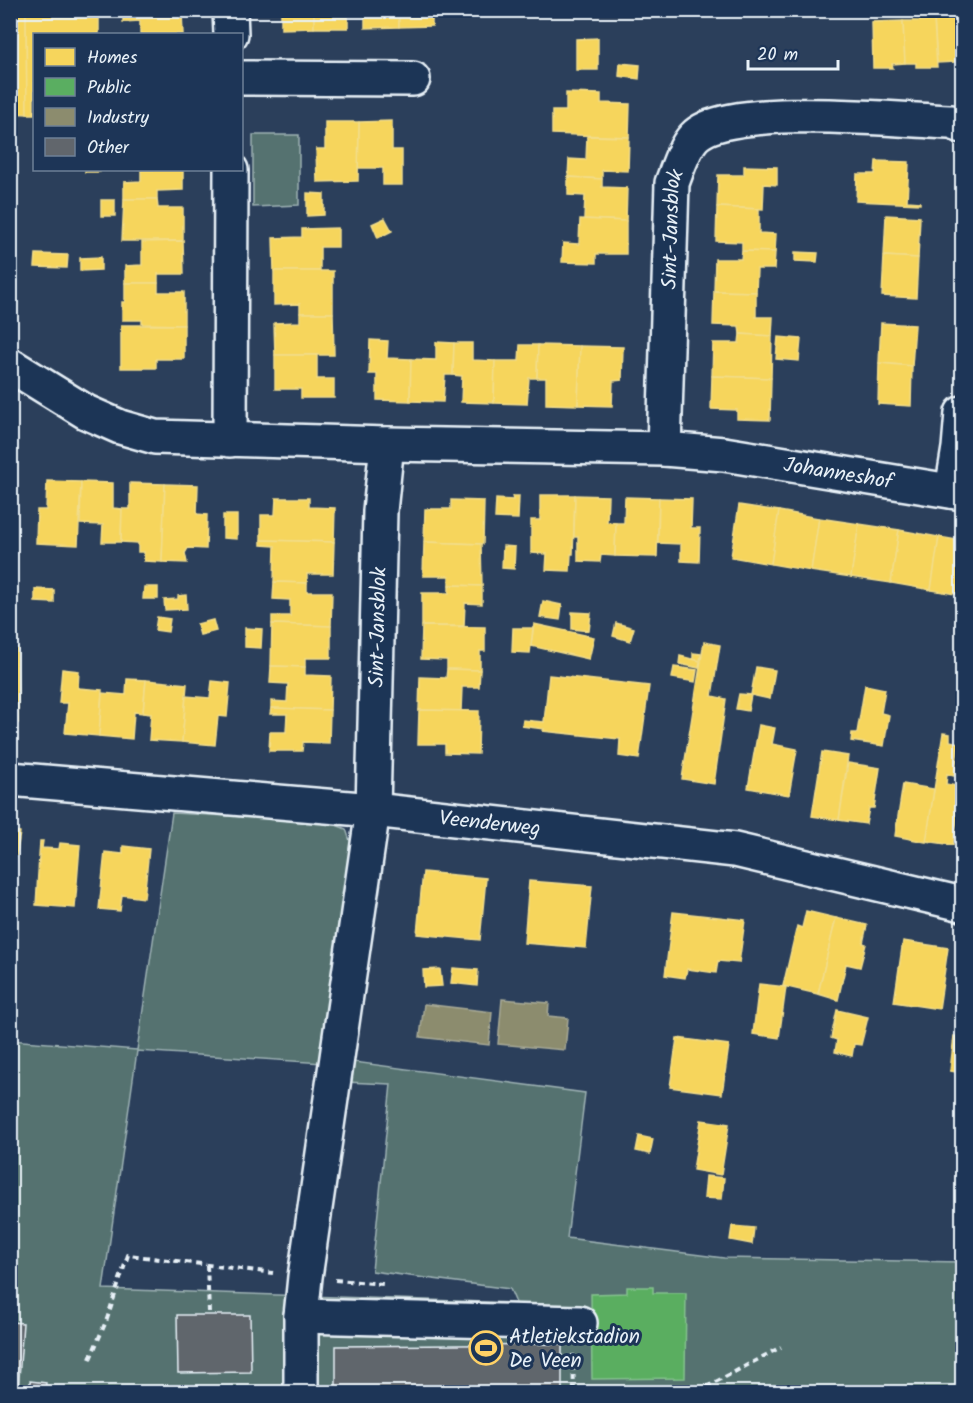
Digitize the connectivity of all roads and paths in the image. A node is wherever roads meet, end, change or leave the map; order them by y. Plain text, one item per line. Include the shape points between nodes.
1 (230, 10) edge
2 (231, 33) edge
3 (243, 78) edge
4 (413, 79) dead end
5 (963, 126) edge
6 (231, 171) edge
7 (10, 365) edge
8 (963, 413) edge
9 (230, 440) junction
10 (387, 444) junction
11 (664, 449) junction
12 (957, 492) edge
13 (10, 779) edge
14 (373, 810) junction
15 (963, 904) edge
16 (207, 1265) junction
17 (304, 1277) junction
18 (209, 1312) dead end
19 (301, 1317) junction
20 (576, 1338) joint
21 (781, 1347) dead end
22 (90, 1359) dead end
23 (301, 1392) edge
24 (574, 1392) edge
25 (697, 1392) edge

1 - 2 street
3 - 4 street
5 - 11 street, Sint-Jansblok via 951,122 759,117 723,122 695,136 672,183
6 - 9 street
7 - 9 street via 86,412 120,427 155,437
8 - 12 street, Johanneshof
9 - 10 street
10 - 11 street
10 - 14 street, Sint-Jansblok via 380,511
11 - 12 street, Johanneshof via 724,454
13 - 14 street, Veenderweg
14 - 15 street, Veenderweg via 735,850
14 - 17 street, Sint-Jansblok
16 - 17 path
16 - 18 path
16 - 22 path via 128,1255
17 - 19 street, Sint-Jansblok
19 - 20 street
19 - 23 street, Sint-Jansblok
20 - 24 path
21 - 25 path

